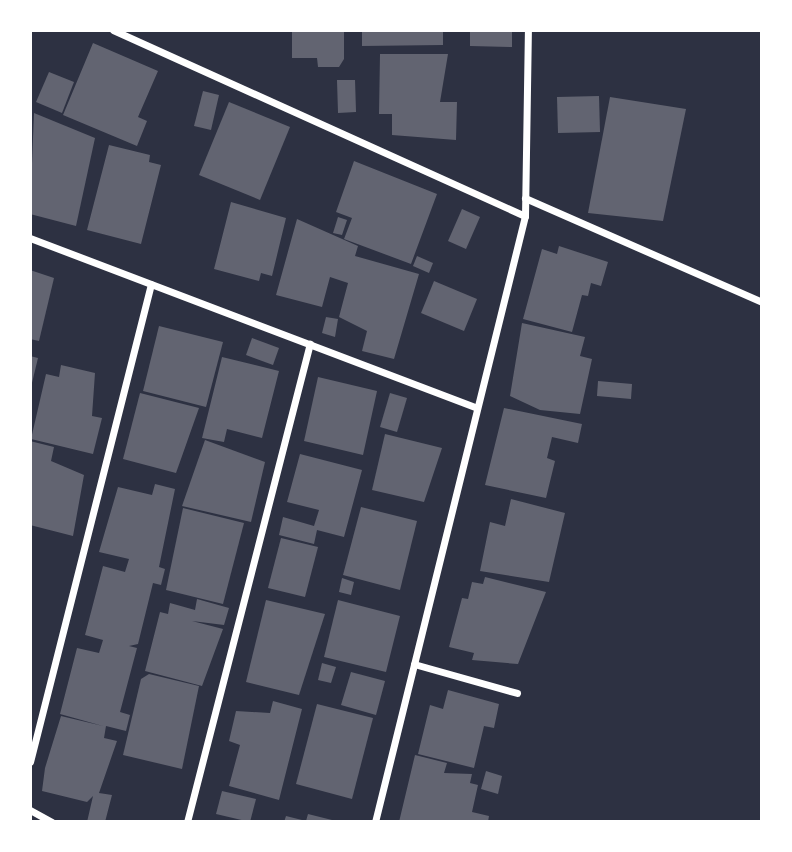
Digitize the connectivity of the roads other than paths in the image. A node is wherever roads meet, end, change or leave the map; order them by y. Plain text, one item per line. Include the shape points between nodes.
1 (113, 30) edge
2 (528, 30) edge
3 (134, 33) edge
4 (525, 198) junction
5 (525, 216) junction
6 (30, 238) edge
7 (152, 284) junction
8 (762, 302) edge
9 (310, 344) junction
10 (477, 408) junction
11 (414, 664) junction
12 (517, 694) dead end
13 (30, 762) edge
14 (30, 810) edge
15 (52, 822) edge
16 (187, 822) edge
17 (374, 822) edge

1 - 3 street
2 - 4 street
3 - 5 street
4 - 5 street
4 - 8 street
5 - 10 street
6 - 7 street
7 - 9 street
7 - 13 street
9 - 10 street
9 - 16 street
10 - 11 street
11 - 12 street
11 - 17 street
14 - 15 street

